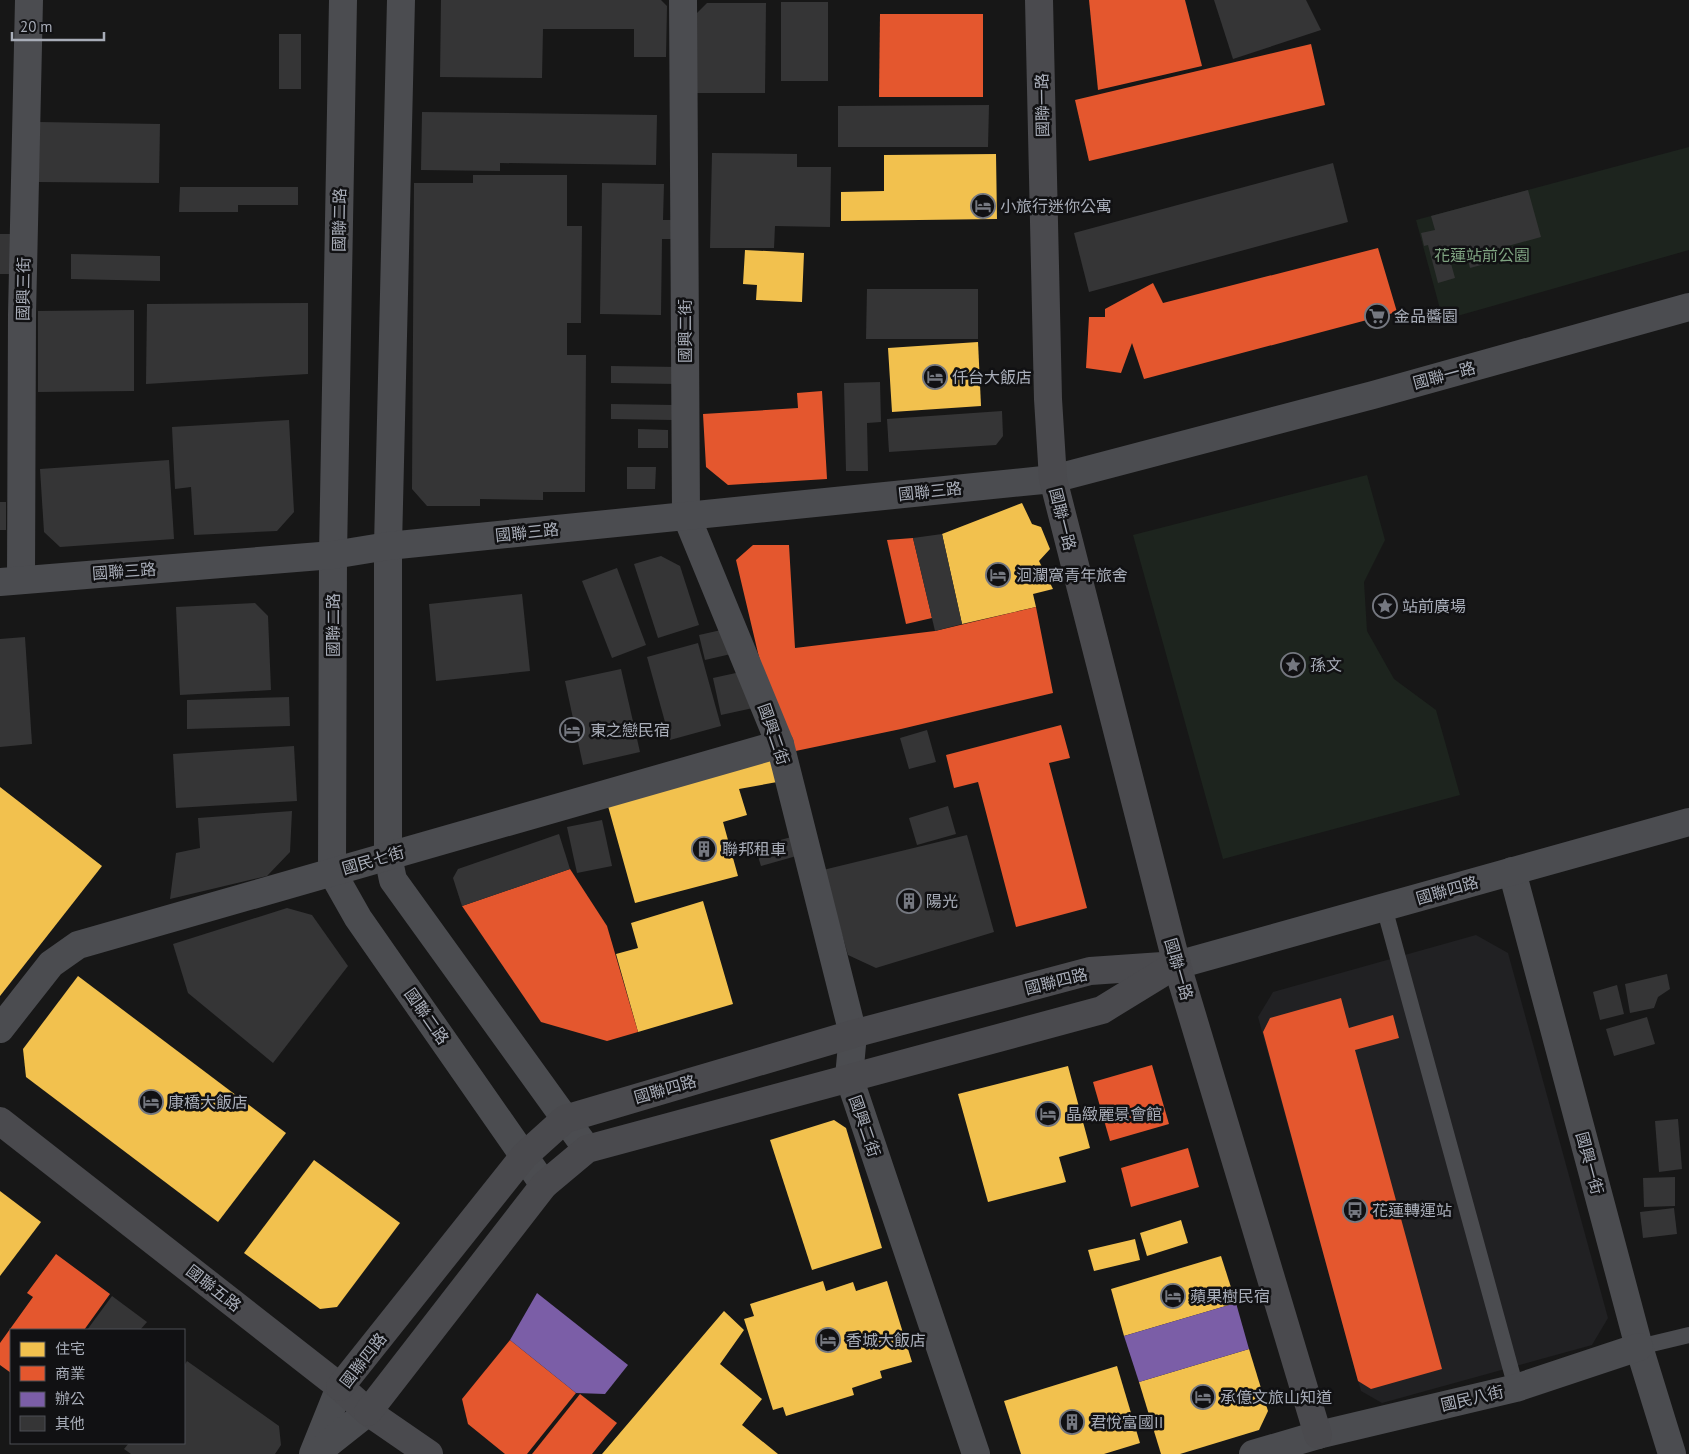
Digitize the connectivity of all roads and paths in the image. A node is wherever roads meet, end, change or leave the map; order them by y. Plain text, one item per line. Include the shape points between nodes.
1 (29, 0) edge
2 (343, 0) edge
3 (401, 0) edge
4 (683, 0) edge
5 (1039, 0) edge
6 (1689, 308) edge
7 (11, 315) edge
8 (1053, 479) junction
9 (686, 515) junction
10 (388, 546) junction
11 (333, 555) junction
12 (10, 580) edge
13 (780, 744) junction
14 (1689, 822) edge
15 (388, 856) junction
16 (332, 872) junction
17 (1512, 872) junction
18 (1384, 907) junction
19 (1177, 964) junction
20 (0, 1029) edge
21 (852, 1034) junction
22 (849, 1077) junction
23 (565, 1119) junction
24 (0, 1121) edge
25 (586, 1149) junction
26 (524, 1156) junction
27 (544, 1185) junction
28 (1689, 1335) edge
29 (1639, 1347) junction
30 (340, 1387) junction
31 (1516, 1388) junction
32 (368, 1412) junction
33 (1321, 1444) edge
34 (314, 1454) edge
35 (428, 1454) edge
36 (976, 1454) edge
37 (1252, 1454) edge
38 (1672, 1454) edge

1 - 7 street, 國興三街
2 - 11 street, 國聯二路
3 - 10 street
4 - 9 street, 國興二街
5 - 8 street, 國聯一路 via 1048,399
6 - 8 street, 國聯一路
7 - 12 street, 國興三街
8 - 9 street, 國聯三路
8 - 19 street, 國聯一路
9 - 10 street, 國聯三路
9 - 13 street, 國興二街
10 - 11 street, 國聯三路
10 - 15 street
11 - 12 street, 國聯三路
11 - 16 street, 國聯二路
13 - 15 street, 國民七街
13 - 21 street, 國興二街
14 - 17 street, 國聯四路
15 - 16 street, 國民七街
15 - 23 street via 393,880
16 - 20 street, 國民七街 via 78,946 51,964
16 - 26 street, 國聯二路 via 358,918
17 - 18 street, 國聯四路
17 - 29 street, 國興一街
18 - 19 street, 國聯四路
18 - 31 lane
19 - 21 street, 國聯四路 via 1090,971
19 - 22 street, 國聯四路 via 1102,1010
19 - 33 street, 國聯一路
21 - 22 street, 國興二街
21 - 23 street, 國聯四路
22 - 25 street, 國聯四路
22 - 36 street, 國興二街
23 - 25 street
23 - 26 street, 國聯四路
24 - 30 street, 國聯五路
25 - 27 street, 國聯四路
26 - 27 street, 國聯二路
26 - 30 street, 國聯四路
27 - 32 street, 國聯四路
28 - 29 lane, 國民八街
29 - 31 street, 國民八街
29 - 38 street, 國興一街
30 - 32 street, 國聯五路
30 - 34 street, 國聯四路
31 - 33 street, 國民八街
32 - 34 street, 國聯四路
32 - 35 street, 國聯五路
33 - 37 street, 國民八街

